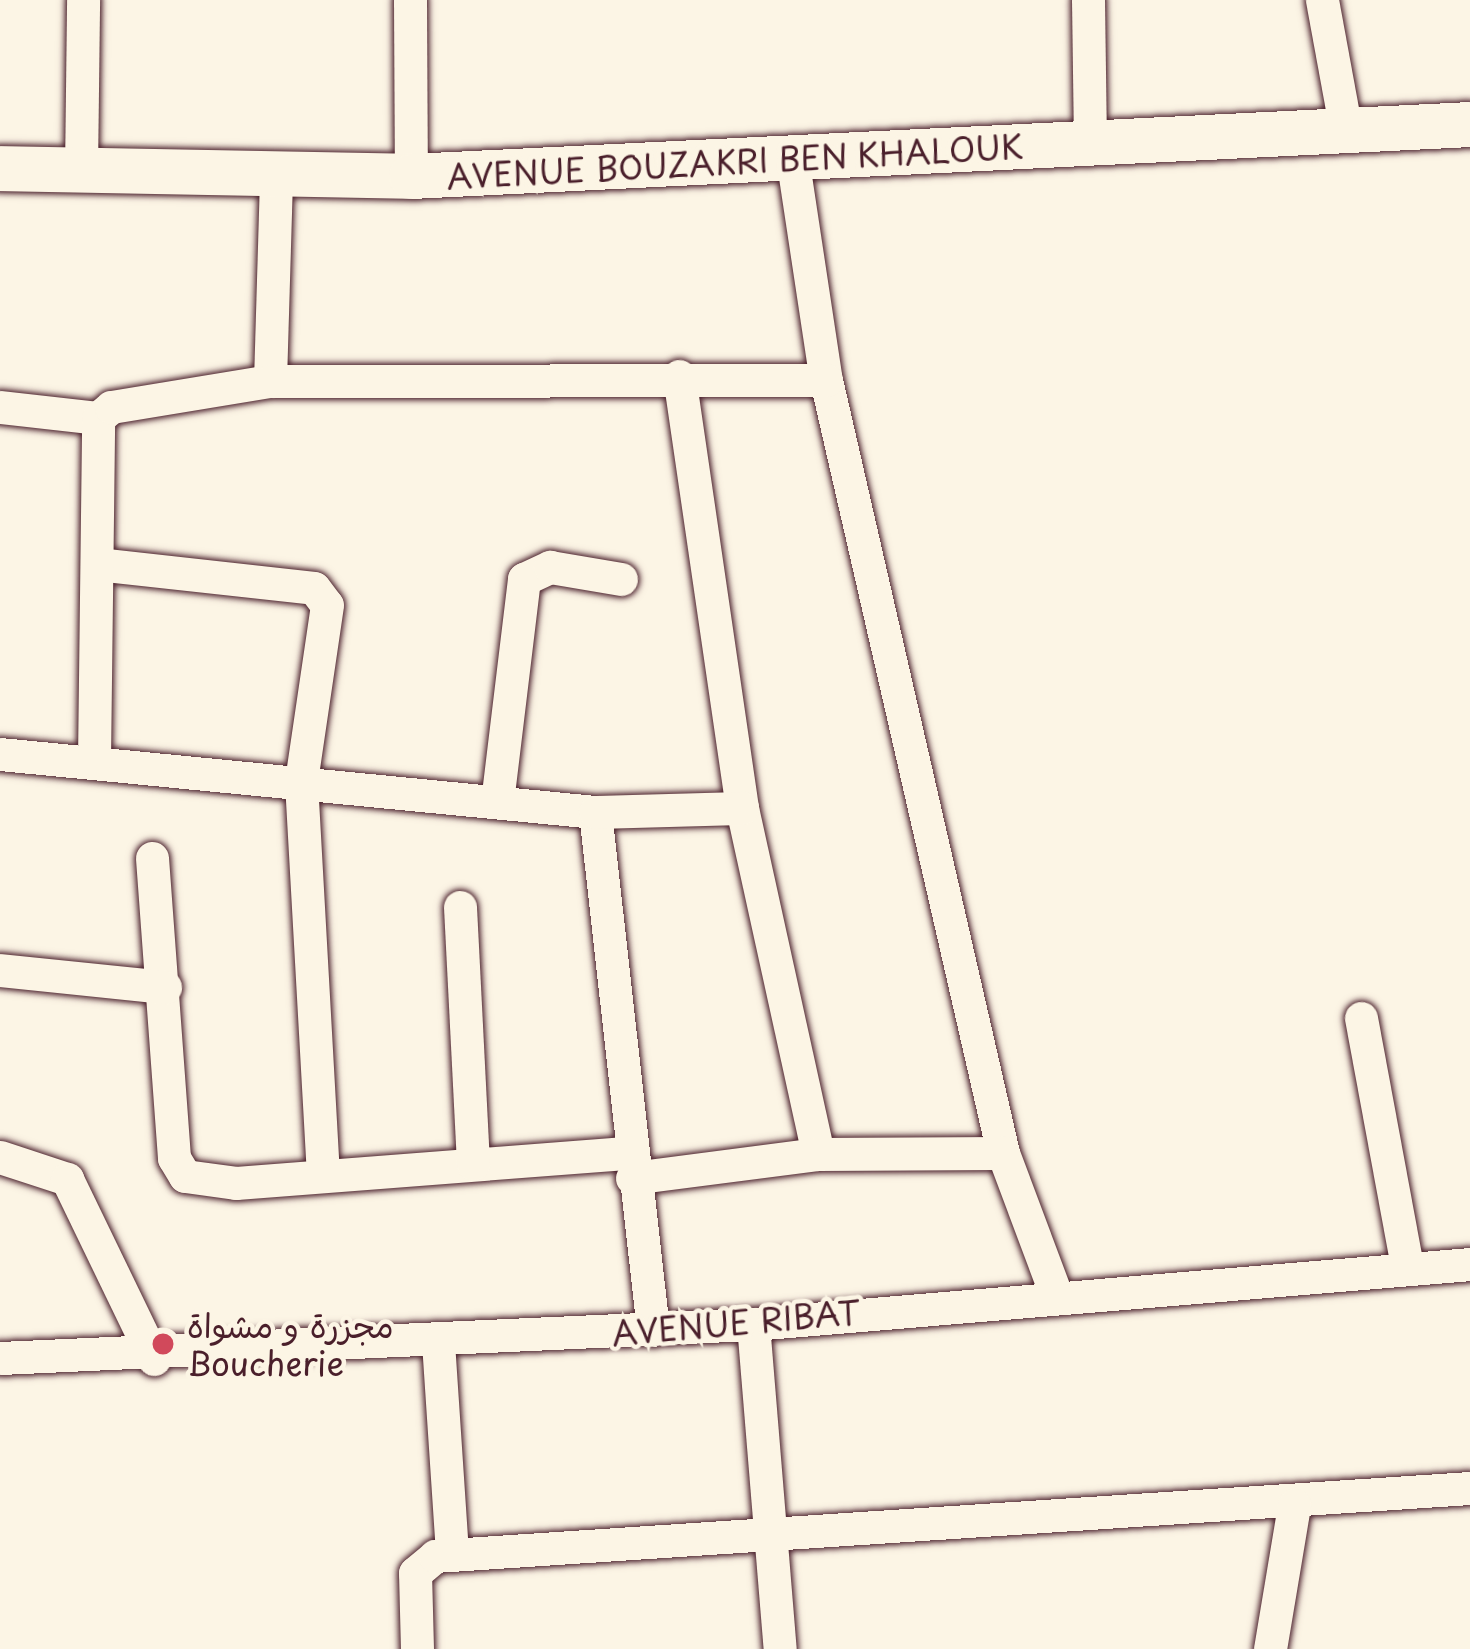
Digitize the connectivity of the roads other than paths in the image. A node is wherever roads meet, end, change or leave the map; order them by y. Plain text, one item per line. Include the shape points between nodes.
1 (83, 0) edge
2 (410, 0) edge
3 (1088, 0) edge
4 (1322, 0) edge
5 (1470, 124) edge
6 (1346, 131) junction
7 (1090, 144) junction
8 (793, 163) junction
9 (0, 168) edge
10 (81, 172) junction
11 (276, 173) junction
12 (411, 176) junction
13 (679, 376) junction
14 (826, 380) junction
15 (271, 381) junction
16 (0, 407) edge
17 (98, 418) junction
18 (97, 564) junction
19 (621, 579) dead end
20 (0, 754) edge
21 (94, 761) junction
22 (302, 782) junction
23 (497, 802) junction
24 (742, 808) junction
25 (595, 812) junction
26 (152, 858) dead end
27 (460, 907) dead end
28 (0, 970) edge
29 (165, 987) junction
30 (1361, 1018) dead end
31 (1003, 1153) junction
32 (818, 1154) junction
33 (0, 1157) edge
34 (473, 1164) junction
35 (631, 1166) junction
36 (322, 1174) junction
37 (1470, 1264) edge
38 (1407, 1267) junction
39 (1055, 1292) junction
40 (753, 1324) junction
41 (653, 1330) junction
42 (438, 1342) junction
43 (0, 1358) edge
44 (154, 1359) junction
45 (1470, 1488) edge
46 (1294, 1505) junction
47 (772, 1534) junction
48 (452, 1555) junction
49 (417, 1649) edge
50 (780, 1649) edge
51 (1270, 1649) edge

1 - 10 street
2 - 12 street
3 - 7 street
4 - 6 street
5 - 6 street, AVENUE BOUZAKRI BEN KHALOUK
6 - 7 street, AVENUE BOUZAKRI BEN KHALOUK
7 - 8 street, AVENUE BOUZAKRI BEN KHALOUK
8 - 12 street, AVENUE BOUZAKRI BEN KHALOUK
8 - 14 street
9 - 10 street, AVENUE BOUZAKRI BEN KHALOUK
10 - 11 street, AVENUE BOUZAKRI BEN KHALOUK
11 - 12 street, AVENUE BOUZAKRI BEN KHALOUK
11 - 15 street
13 - 14 street
13 - 15 street
13 - 24 street
14 - 31 street
15 - 17 street via 138,395
16 - 17 street
17 - 18 street
18 - 21 street
18 - 22 street via 314,588 329,626
19 - 23 street via 550,567 524,578
20 - 21 street
21 - 22 street
22 - 23 street
22 - 36 street
23 - 25 street
24 - 25 street
24 - 32 street
25 - 35 street
26 - 29 street
27 - 34 street
28 - 29 street
29 - 36 street via 184,1176
30 - 38 street
31 - 32 street
31 - 39 street
32 - 35 street
33 - 44 street via 67,1179
34 - 35 street
34 - 36 street
35 - 41 street
37 - 38 street, AVENUE RIBAT
38 - 39 street, AVENUE RIBAT
39 - 40 street, AVENUE RIBAT
40 - 41 street, AVENUE RIBAT
40 - 47 street
41 - 42 street, AVENUE RIBAT
42 - 44 street, AVENUE RIBAT
42 - 48 street
43 - 44 street, AVENUE RIBAT
45 - 46 street
46 - 47 street
46 - 51 street
47 - 48 street
47 - 50 street
48 - 49 street via 415,1573

